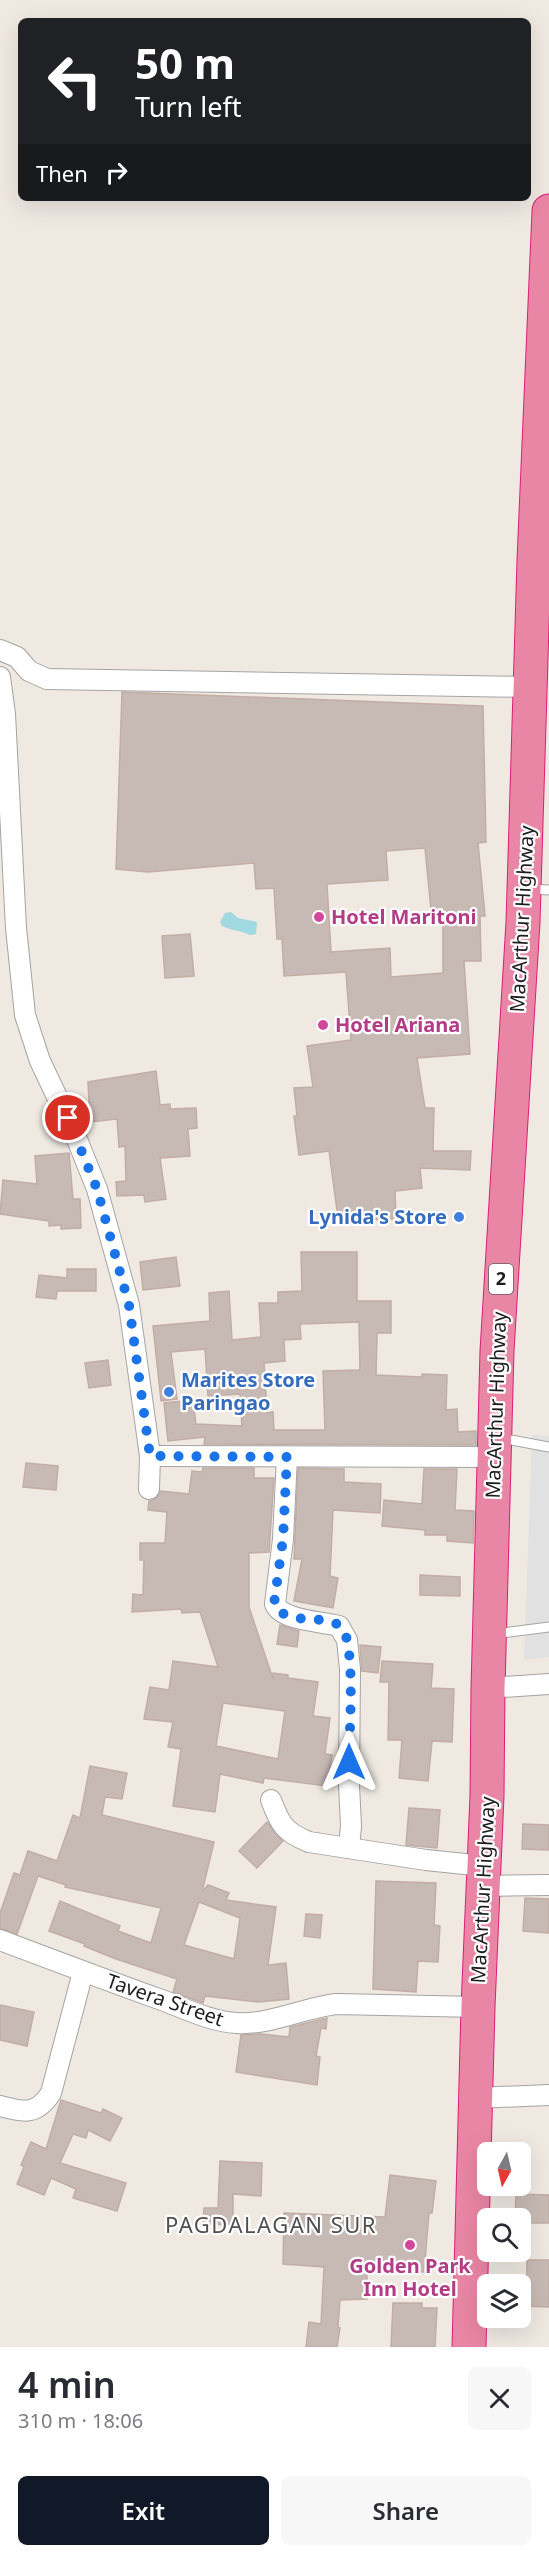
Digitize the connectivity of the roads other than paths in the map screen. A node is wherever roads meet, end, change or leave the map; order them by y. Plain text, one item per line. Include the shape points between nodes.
1 (549, 211) edge
2 (547, 264) edge
3 (547, 307) edge
4 (544, 459) edge
5 (0, 650) edge
6 (0, 676) edge
7 (536, 688) junction
8 (537, 889) edge
9 (494, 1446) junction
10 (549, 1447) edge
11 (150, 1456) junction
12 (287, 1457) junction
13 (149, 1489) dead end
14 (549, 1627) edge
15 (490, 1635) junction
16 (549, 1684) edge
17 (488, 1688) junction
18 (271, 1800) dead end
19 (349, 1848) junction
20 (484, 1876) junction
21 (549, 1885) edge
22 (0, 1940) edge
23 (83, 1972) junction
24 (478, 2007) junction
25 (549, 2095) edge
26 (476, 2098) junction
27 (0, 2106) edge
28 (469, 2347) edge

1 - 2 highway, MacArthur Highway / 2
2 - 3 highway, MacArthur Highway / 2
3 - 4 highway, MacArthur Highway / 2
4 - 7 highway, MacArthur Highway / 2
5 - 7 street via 47,679
6 - 11 street via 25,1015 40,1061 97,1189 129,1305
7 - 8 highway, MacArthur Highway / 2
8 - 9 highway, MacArthur Highway / 2 via 497,1352
9 - 10 lane
9 - 12 street
9 - 15 highway, MacArthur Highway / 2
11 - 12 street
11 - 13 street
12 - 19 street via 283,1539 274,1604 288,1616 339,1626 347,1641
14 - 15 lane
15 - 17 highway, MacArthur Highway / 2
16 - 17 street
17 - 20 highway, MacArthur Highway / 2
18 - 19 street via 279,1821 291,1835
19 - 20 street
20 - 21 street
20 - 24 highway, MacArthur Highway / 2
22 - 23 street, Tavera Street
23 - 24 street, Tavera Street via 220,2021 237,2023 336,2004
23 - 27 street via 51,2092 44,2103 28,2111
24 - 26 highway, MacArthur Highway / 2
25 - 26 street
26 - 28 highway, MacArthur Highway / 2

